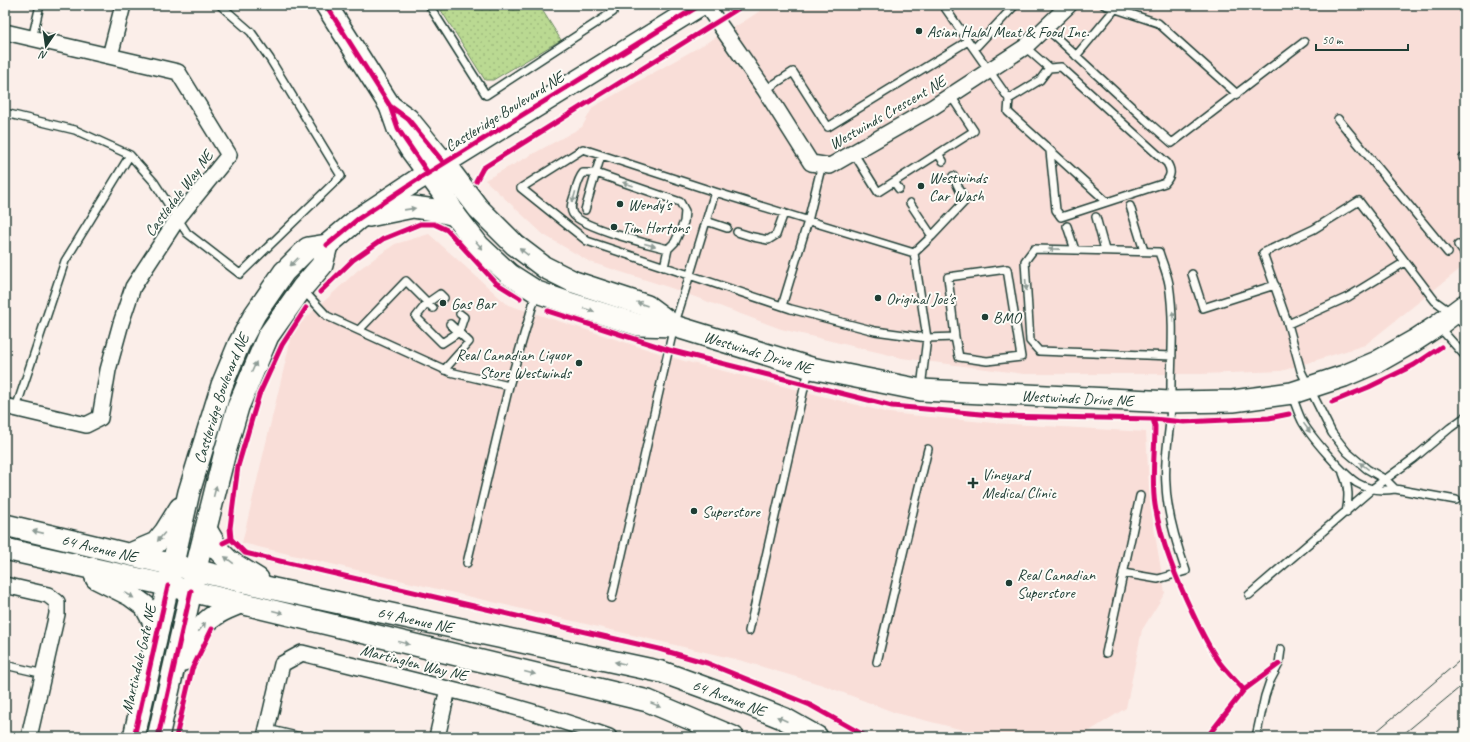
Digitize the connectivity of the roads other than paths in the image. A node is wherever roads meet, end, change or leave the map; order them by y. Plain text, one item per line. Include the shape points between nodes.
1 (40, 5) edge
2 (123, 5) edge
3 (220, 5) edge
4 (326, 5) edge
5 (429, 5) edge
6 (609, 5) edge
7 (700, 5) edge
8 (706, 5) edge
9 (943, 5) edge
10 (1015, 5) edge
11 (1069, 5) edge
12 (1104, 5) edge
13 (1115, 9) junction
14 (1045, 27) junction
15 (5, 32) edge
16 (32, 39) junction
17 (968, 41) junction
18 (1304, 42) dead end
19 (1025, 46) junction
20 (974, 49) junction
21 (110, 56) junction
22 (1076, 56) junction
23 (1049, 68) junction
24 (989, 70) junction
25 (765, 90) junction
26 (1236, 94) junction
27 (951, 96) junction
28 (1010, 99) junction
29 (5, 113) edge
30 (1338, 119) dead end
31 (1050, 151) junction
32 (853, 152) junction
33 (938, 154) junction
34 (130, 155) junction
35 (601, 155) junction
36 (943, 161) dead end
37 (822, 164) junction
38 (436, 168) junction
39 (596, 173) junction
40 (953, 176) dead end
41 (894, 182) junction
42 (899, 189) dead end
43 (715, 192) junction
44 (1107, 202) junction
45 (910, 203) dead end
46 (1130, 206) dead end
47 (585, 210) dead end
48 (784, 213) junction
49 (455, 215) junction
50 (1096, 217) dead end
51 (178, 218) junction
52 (358, 219) junction
53 (706, 221) junction
54 (808, 221) junction
55 (1067, 226) dead end
56 (727, 228) dead end
57 (737, 232) dead end
58 (932, 236) junction
59 (327, 245) junction
60 (1458, 245) dead end
61 (668, 250) junction
62 (1075, 250) junction
63 (1105, 250) junction
64 (1144, 251) junction
65 (1448, 253) dead end
66 (914, 254) junction
67 (1465, 254) edge
68 (1405, 262) junction
69 (664, 267) junction
70 (1192, 274) dead end
71 (689, 276) junction
72 (1275, 285) junction
73 (302, 288) junction
74 (537, 292) junction
75 (444, 298) dead end
76 (426, 303) junction
77 (782, 306) junction
78 (433, 308) dead end
79 (460, 314) dead end
80 (1455, 318) edge
81 (450, 324) dead end
82 (1288, 324) junction
83 (674, 326) junction
84 (359, 330) junction
85 (459, 332) junction
86 (955, 337) junction
87 (927, 338) junction
88 (1172, 356) junction
89 (1465, 356) edge
90 (811, 368) junction
91 (444, 370) junction
92 (509, 386) junction
93 (921, 390) junction
94 (1301, 390) junction
95 (1171, 402) junction
96 (10, 407) edge
97 (1465, 417) edge
98 (928, 449) dead end
99 (1343, 471) junction
100 (1386, 480) junction
101 (1372, 489) junction
102 (1395, 489) junction
103 (189, 492) junction
104 (1140, 496) dead end
105 (1456, 500) dead end
106 (1346, 513) junction
107 (5, 525) edge
108 (206, 529) junction
109 (5, 549) edge
110 (130, 554) junction
111 (467, 563) dead end
112 (70, 564) junction
113 (173, 564) junction
114 (196, 570) junction
115 (1123, 573) junction
116 (5, 585) edge
117 (168, 586) junction
118 (274, 589) junction
119 (191, 592) junction
120 (1249, 595) dead end
121 (612, 598) dead end
122 (240, 603) junction
123 (158, 630) junction
124 (749, 631) dead end
125 (1281, 649) dead end
126 (1106, 653) dead end
127 (877, 662) dead end
128 (5, 665) edge
129 (44, 674) junction
130 (170, 686) junction
131 (448, 688) junction
132 (266, 733) edge
133 (29, 737) edge
134 (134, 737) edge
135 (158, 737) edge
136 (300, 737) edge
137 (437, 737) edge
138 (609, 737) edge
139 (733, 737) edge
140 (817, 737) edge
141 (1256, 737) edge

1 - 16 lane
2 - 21 street
3 - 51 lane via 251,32 266,53 341,176 240,274 187,233
4 - 38 street via 390,106 408,119
5 - 6 lane via 486,95 613,12
7 - 38 street, Castleridge Boulevard NE
8 - 25 street, Westwinds Crescent NE
9 - 17 lane
10 - 20 lane
11 - 14 street, Westwinds Crescent NE
12 - 13 lane
13 - 22 lane
13 - 26 lane via 1158,23
14 - 19 street, Westwinds Crescent NE
14 - 22 lane
15 - 16 street, Castledale Way NE
16 - 21 street, Castledale Way NE
17 - 20 lane
17 - 25 lane via 828,127 793,72
18 - 26 lane
19 - 23 lane
19 - 24 street, Westwinds Crescent NE
20 - 24 lane
21 - 51 street, Castledale Way NE via 178,72 229,155
22 - 26 lane via 1172,143
23 - 28 lane via 1040,80
23 - 44 lane via 1061,67 1171,169 1165,183
24 - 27 street, Westwinds Crescent NE
24 - 28 lane
25 - 37 street, Westwinds Crescent NE via 811,163
27 - 32 street, Westwinds Crescent NE
27 - 33 lane via 974,131
28 - 31 lane via 1008,112
29 - 34 lane via 75,130
30 - 65 lane
31 - 44 lane
31 - 44 lane via 1056,210 1061,217
32 - 37 street, Westwinds Crescent NE via 830,166
32 - 41 lane via 878,192
33 - 36 lane
33 - 41 lane
34 - 51 lane via 154,182
34 - 96 lane via 64,261
35 - 39 lane
35 - 43 lane
35 - 69 lane via 582,149 521,188 587,241
37 - 54 lane
38 - 49 street, Westwinds Drive NE via 442,192
38 - 52 street, Castleridge Boulevard NE
83 -> 38 street, Westwinds Drive NE via 647,306 574,282 544,267 515,245
39 - 47 lane
61 -> 39 lane via 675,242 684,222 685,211 680,202
39 -> 61 lane via 583,173 579,178 571,208 574,215 605,231
40 - 58 lane via 965,201
41 - 42 lane
43 - 48 lane
43 - 53 lane
45 - 58 lane
46 - 64 lane
48 - 54 lane
48 - 57 lane via 776,235 768,240
52 -> 49 street via 413,207
49 -> 74 street, Westwinds Drive NE via 479,246 499,265
50 - 63 lane
51 - 96 street, Castledale Way NE via 134,287 110,363 100,418 86,425
52 - 59 street, Castleridge Boulevard NE
53 - 56 lane
53 - 71 lane
54 - 66 lane
54 - 77 lane
55 - 62 lane
58 - 66 lane
59 - 73 street, Castleridge Boulevard NE via 322,265
59 -> 103 street, Castleridge Boulevard NE via 308,248 284,272 255,314 222,385
60 - 67 lane
61 - 69 lane
62 - 63 lane
62 -> 88 lane via 1034,249 1025,261 1030,341 1039,351
63 - 64 lane
88 -> 64 lane via 1173,318 1168,282 1159,252
66 - 87 lane
68 - 72 lane via 1358,200 1314,229 1263,253
68 - 80 lane via 1435,301
68 - 82 lane via 1348,297
69 - 71 lane
70 - 72 lane via 1203,308
71 - 77 lane
71 - 83 lane
72 - 82 lane
73 - 84 lane via 327,316
108 -> 73 street, Castleridge Boulevard NE via 238,407 268,336
74 -> 83 street, Westwinds Drive NE via 639,325
74 - 92 lane
75 - 76 lane via 440,294
76 - 78 lane
76 - 84 lane via 406,281
76 - 85 lane via 416,317 442,343
77 - 87 lane via 875,331
79 - 85 lane via 464,317
80 - 89 lane
80 - 94 street, Westwinds Drive NE via 1377,362
81 - 85 lane
82 - 94 lane via 1301,371
83 - 90 street, Westwinds Drive NE
83 - 121 lane
84 - 91 lane
85 - 91 lane via 469,342
86 - 86 lane via 948,277 1007,269 1021,357 987,361 959,357
86 - 87 lane
87 - 93 lane
88 - 95 lane
90 - 93 street, Westwinds Drive NE
90 - 124 lane via 805,384
91 - 92 lane
92 - 111 lane
93 - 95 street, Westwinds Drive NE
94 - 95 street, Westwinds Drive NE via 1233,401
94 -> 99 lane via 1297,412 1306,428
100 -> 94 lane via 1347,452
95 - 115 lane via 1166,484 1173,529 1186,571 1158,579
97 - 100 lane
98 - 127 lane
99 - 101 lane via 1357,483
99 - 106 lane via 1349,492
100 - 101 lane
100 - 102 lane
101 - 102 lane
101 - 106 lane
102 - 105 lane
103 -> 110 street via 156,543
103 - 113 street, Castleridge Boulevard NE
104 - 115 lane
106 - 120 lane
110 -> 107 street, 64 Avenue NE
108 - 114 street, Castleridge Boulevard NE
118 -> 108 street via 228,561
109 - 112 street, 64 Avenue NE
110 - 113 street, 64 Avenue NE
112 - 117 street, 64 Avenue NE
112 -> 123 street via 130,595 145,606
113 - 114 street, 64 Avenue NE
113 - 117 street, Castleridge Boulevard NE
114 - 118 street, 64 Avenue NE
114 - 119 street, Castleridge Boulevard NE
115 - 126 lane
116 - 129 street via 48,596 57,602 57,614
117 - 119 street, 64 Avenue NE
117 - 123 street, Martindale Gate NE
140 -> 118 street, 64 Avenue NE via 785,719 662,672
119 - 122 street, 64 Avenue NE
119 - 130 street
130 -> 122 street via 196,636 207,621
122 -> 139 street, 64 Avenue NE via 648,702
123 - 134 street, Martindale Gate NE
125 - 141 lane via 1279,664 1265,696
128 - 129 lane
129 - 133 street
130 - 135 street
131 - 132 street, Martinglen Way NE via 302,653 282,664
131 - 137 street
131 - 138 street, Martinglen Way NE via 564,721
132 - 136 lane

